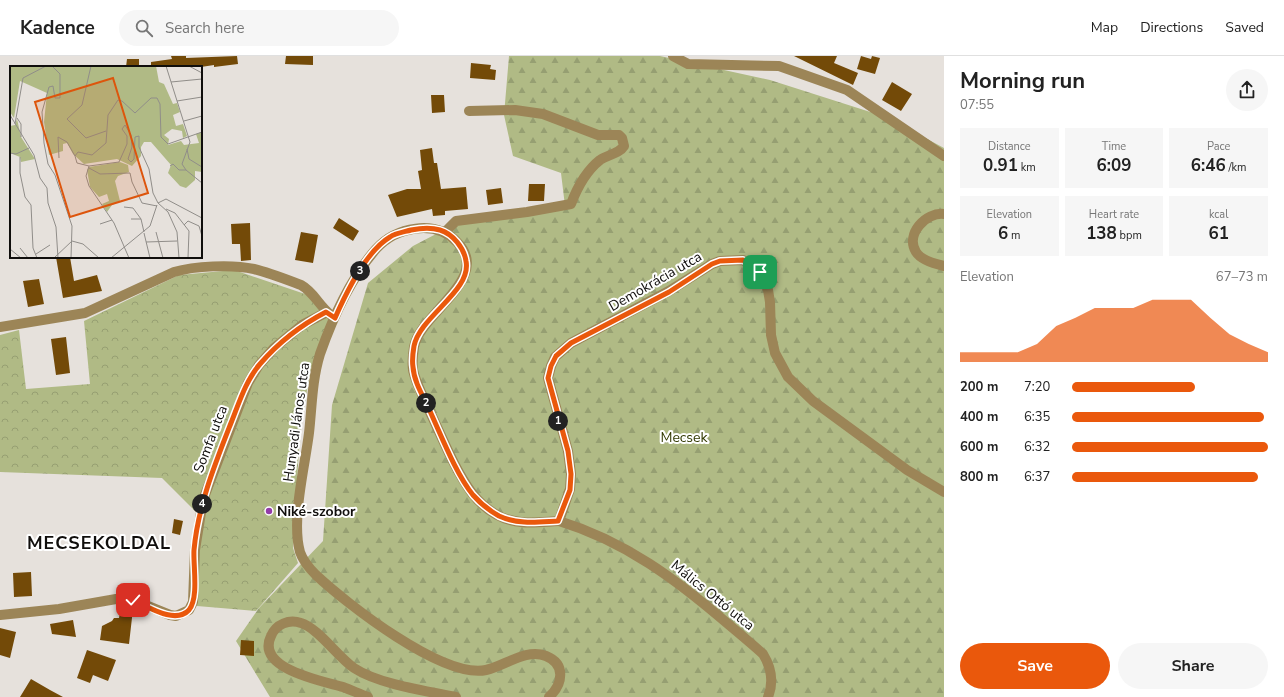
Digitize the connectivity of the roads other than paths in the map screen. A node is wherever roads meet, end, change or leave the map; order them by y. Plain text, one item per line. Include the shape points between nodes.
1 (673, 56) edge
2 (469, 111) dead end
3 (944, 156) edge
4 (944, 214) edge
5 (445, 232) junction
6 (944, 266) edge
7 (331, 315) junction
8 (0, 327) edge
9 (944, 492) edge
10 (558, 521) junction
11 (0, 615) edge
12 (368, 697) edge
13 (456, 697) edge
14 (549, 697) edge
15 (768, 697) edge

1 - 3 street via 688,64 779,66 847,90
2 - 5 street via 515,110 543,114 598,135 619,135 624,146 622,150 600,160 589,172 571,204 456,221
4 - 6 street via 925,218 916,231 913,242 919,256
5 - 7 street, Hunyadi János utca via 420,228 390,237 377,248
5 - 10 street via 462,248 467,270 454,292 418,335 414,346 413,368 417,383 450,457 473,494 483,504 498,516 511,520 533,523
7 - 8 street via 308,289 269,274 252,269 188,268 85,313
7 - 11 street, Somfa utca via 302,325 274,348 248,383 203,500 194,550 193,602 189,610 170,616 133,600 116,599 59,609
7 - 14 street, Hunyadi János utca via 313,383 298,518 300,552 307,567 338,594 386,629 449,665 472,671 486,670 533,654 550,657 559,668 560,684
9 - 10 street, Demokrácia utca via 907,470 813,401 788,377 775,353 772,341 770,302 764,279 752,265 743,260 732,259 712,264 669,292 571,343 556,356 548,378 568,451 571,474 570,490
10 - 15 street, Málics Ottó utca via 625,549 675,579 704,603 763,654 769,664 771,675
12 - 13 street via 286,669 270,653 268,642 271,635 279,625 288,621 302,623 316,632 354,668 380,680

